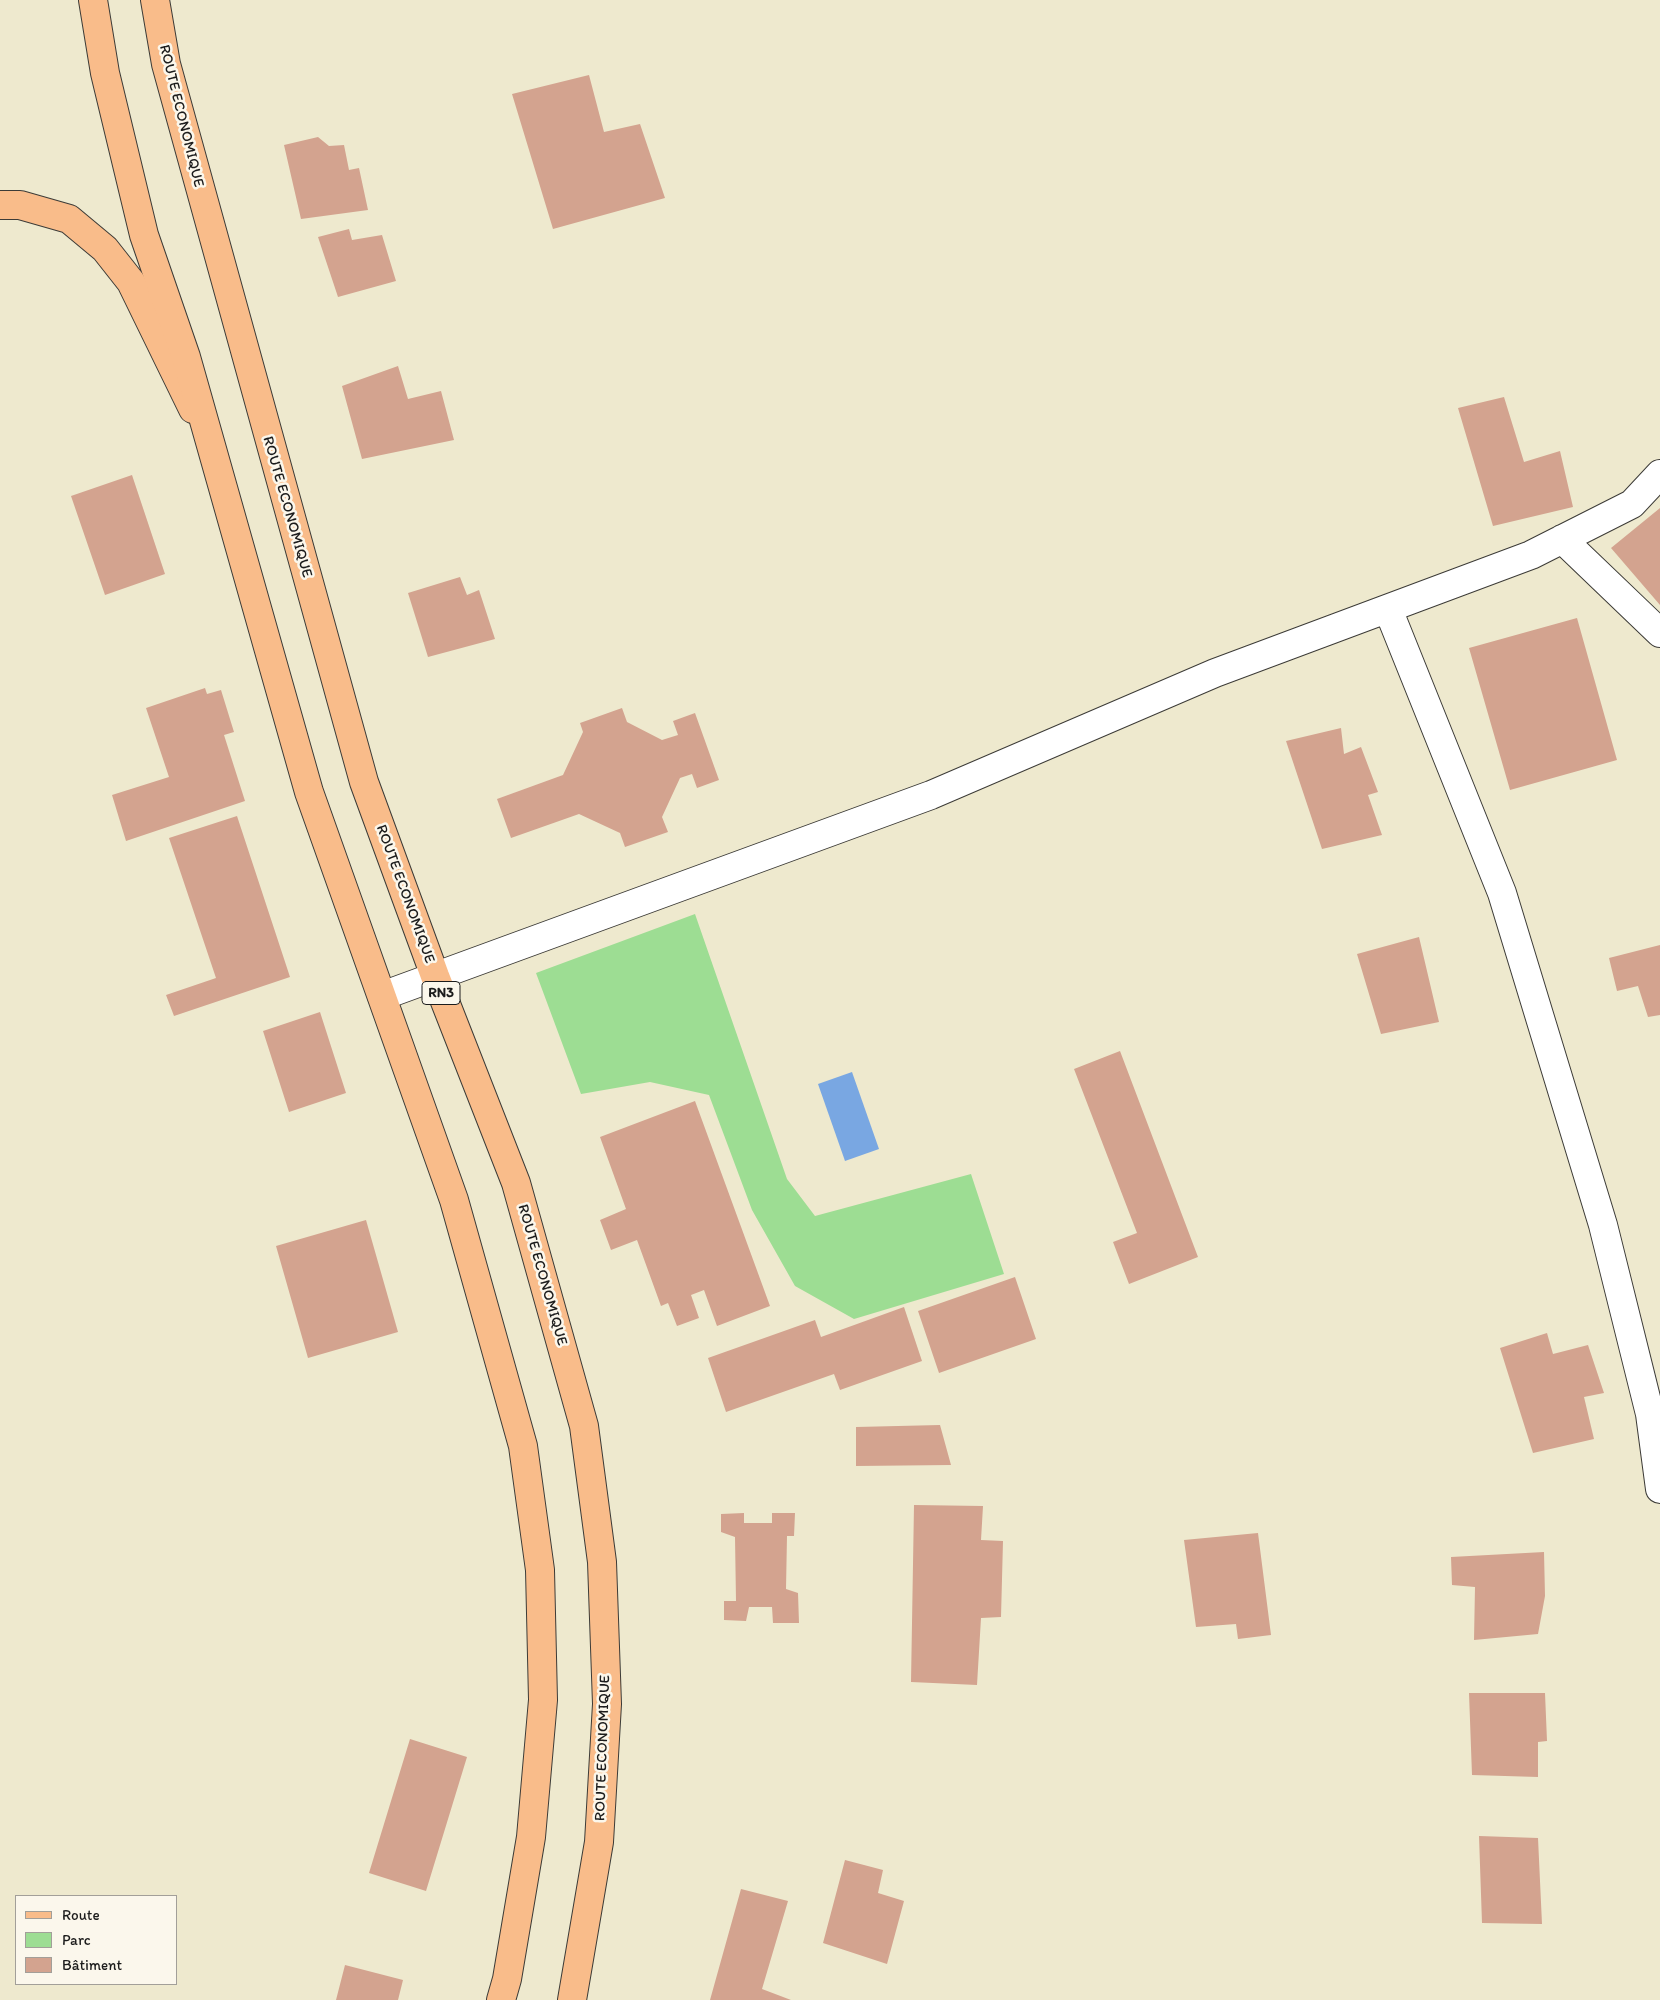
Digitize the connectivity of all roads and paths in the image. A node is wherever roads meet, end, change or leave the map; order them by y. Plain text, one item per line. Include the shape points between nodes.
1 (94, 0) edge
2 (155, 0) edge
3 (0, 205) edge
4 (210, 443) junction
5 (1660, 474) edge
6 (1562, 539) junction
7 (1388, 609) junction
8 (1660, 632) edge
9 (435, 976) junction
10 (382, 996) junction
11 (1660, 1489) edge
12 (501, 2000) edge
13 (572, 2000) edge

1 - 4 main road via 105,73 144,235 186,357
2 - 9 main road, ROUTE ECONOMIQUE / RN3 via 168,74 364,782
3 - 4 main road via 20,205 70,219 105,249 131,282
4 - 10 main road via 309,792
5 - 6 street via 1632,504
6 - 7 street via 1531,555
6 - 8 street
7 - 9 street via 1215,673 931,795
7 - 11 street via 1502,893 1603,1225 1650,1414
9 - 10 street
9 - 13 main road, ROUTE ECONOMIQUE / RN3 via 516,1182 587,1445 602,1562 607,1704 599,1842
10 - 12 main road via 454,1200 523,1446 540,1570 543,1700 531,1837

